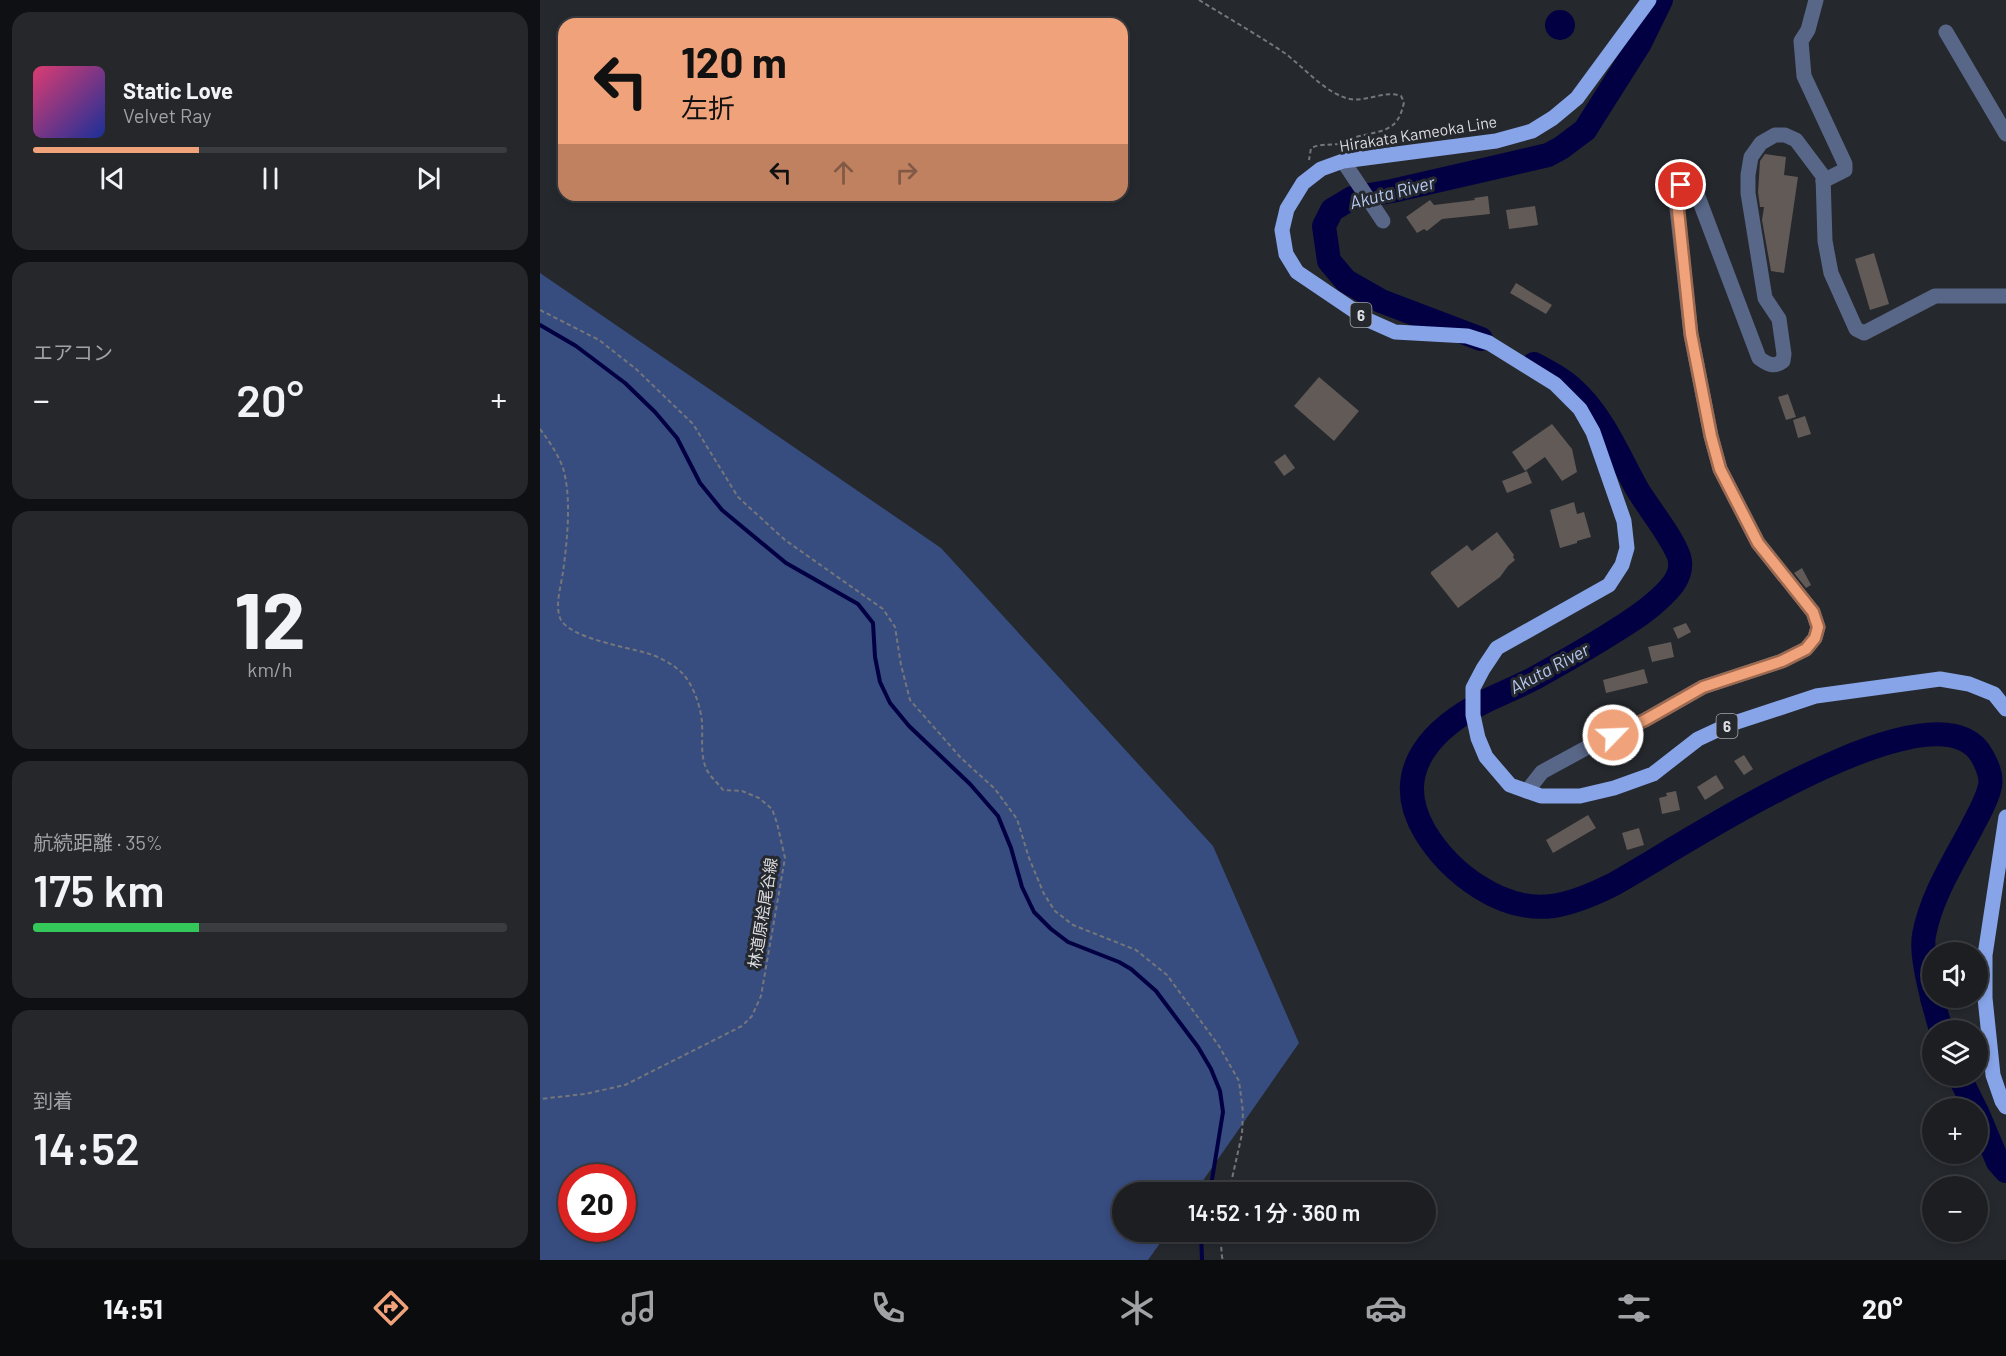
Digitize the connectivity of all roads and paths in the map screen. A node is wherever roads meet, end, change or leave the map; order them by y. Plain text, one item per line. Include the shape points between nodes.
1 (1199, 0) edge
2 (1649, 0) edge
3 (1816, 0) edge
4 (1946, 32) dead end
5 (2006, 134) edge
6 (1347, 166) junction
7 (1310, 178) junction
8 (1823, 181) junction
9 (1383, 221) dead end
10 (2006, 296) edge
11 (540, 310) edge
12 (540, 429) edge
13 (2006, 709) edge
14 (1527, 791) junction
15 (2006, 817) edge
16 (540, 1099) edge
17 (2006, 1107) edge
18 (1231, 1182) edge
19 (1221, 1242) edge
20 (1223, 1260) edge

1 - 7 path via 1287,55 1332,92 1349,99 1401,96 1402,111 1387,130 1341,144 1311,148
2 - 6 main road, Hirakata Kameoka Line / 6 via 1577,98 1532,131 1496,141
3 - 8 street via 1801,41 1804,76 1845,164 1845,170
4 - 5 street
6 - 7 main road, Hirakata Kameoka Line / 6 via 1321,169
6 - 9 street
7 - 14 main road, Hirakata Kameoka Line / 6 via 1287,209 1282,230 1286,254 1297,272 1368,320 1395,332 1467,336 1489,343 1555,384 1580,409 1597,443 1624,521 1627,548 1622,565 1609,585 1497,648 1473,688 1473,715 1486,757 1510,784
8 - 10 street via 1825,242 1831,273 1856,329 1864,333 1935,296
8 - 14 street via 1796,140 1785,135 1775,135 1761,143 1751,157 1748,193 1765,298 1779,319 1784,354 1778,364 1768,364 1759,358 1694,186 1687,183 1676,191 1691,334 1720,469 1758,543 1813,612 1818,627 1815,638 1806,649 1782,661 1703,687 1597,742 1542,772
11 - 18 path via 599,340 636,369 693,424 738,497 785,540 883,609 895,627 910,700 961,758 995,789 1017,819 1029,858 1055,911 1073,925 1136,950 1167,975 1219,1046 1239,1081 1244,1112
12 - 16 path, 林道原桧尾谷線 via 563,468 569,509 560,617 566,627 612,646 648,653 683,673 694,693 702,723 706,768 723,790 742,791 772,809 785,858 761,996 752,1016 742,1026 625,1085
13 - 14 main road, Hirakata Kameoka Line / 6 via 1994,694 1969,684 1940,680 1816,696 1698,739 1653,774 1614,788 1580,796 1541,796
15 - 17 main road via 1985,955 1985,998 1993,1075
19 - 20 path

